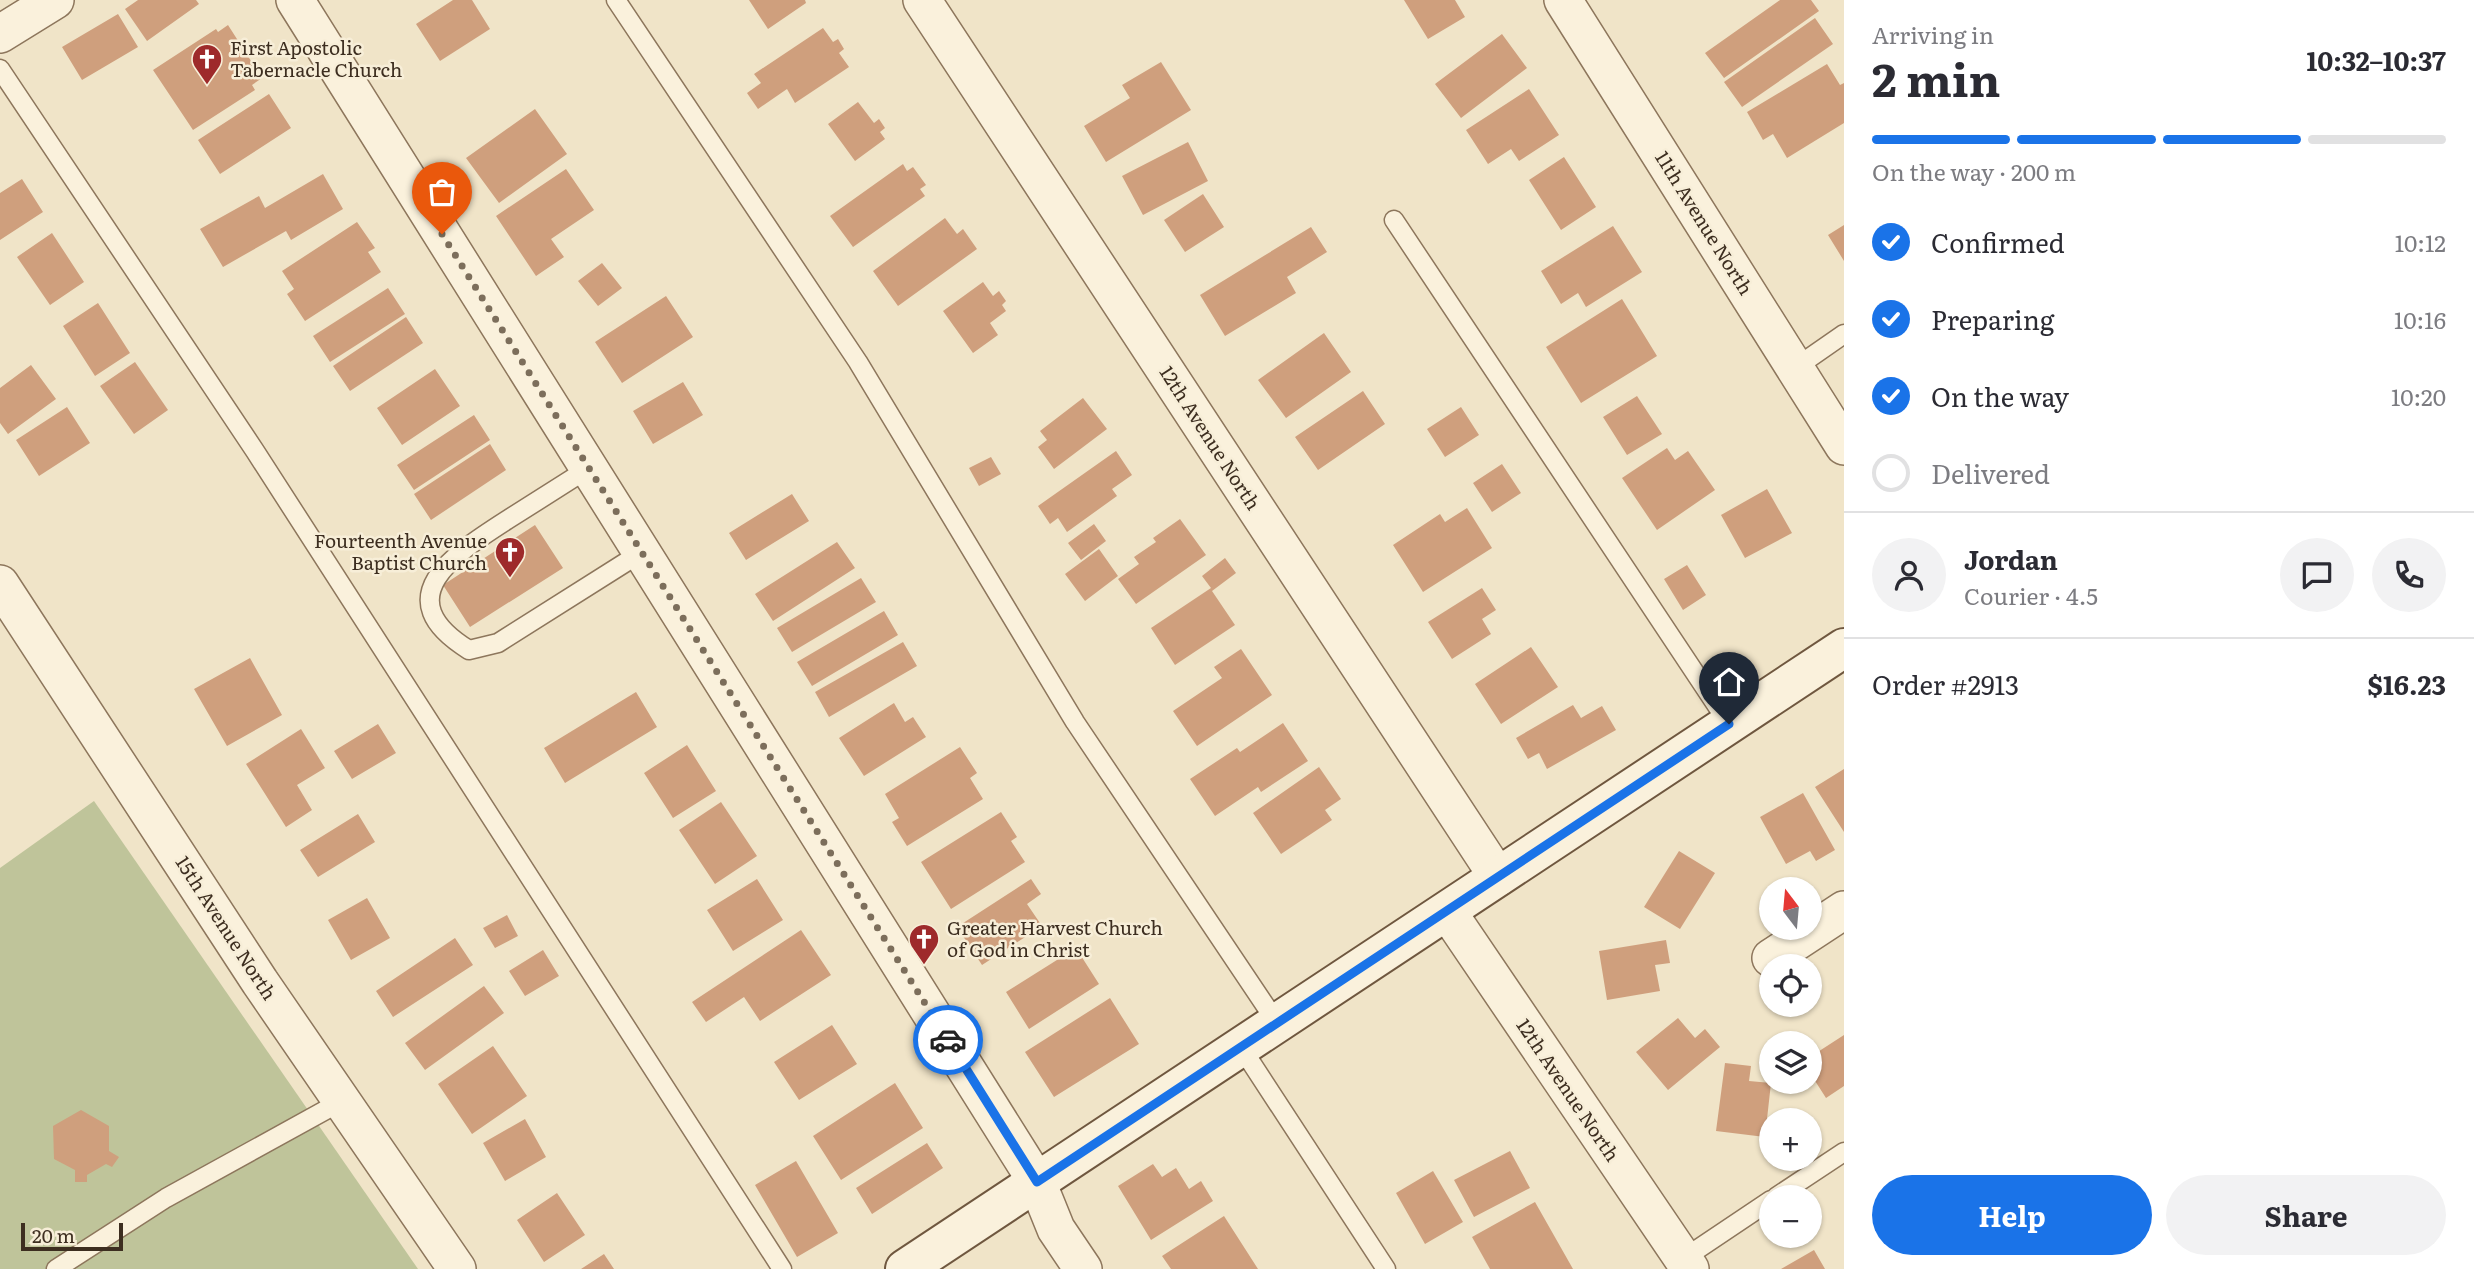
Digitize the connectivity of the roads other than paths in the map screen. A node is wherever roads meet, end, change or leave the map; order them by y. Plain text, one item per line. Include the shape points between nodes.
1 (55, 0) edge
2 (295, 0) edge
3 (616, 0) edge
4 (922, 0) edge
5 (1563, 0) edge
6 (0, 34) edge
7 (0, 69) edge
8 (1394, 220) dead end
9 (1844, 334) edge
10 (1795, 368) junction
11 (1844, 446) edge
12 (589, 468) junction
13 (642, 552) junction
14 (0, 584) edge
15 (1844, 648) edge
16 (1729, 724) junction
17 (1498, 877) junction
18 (1844, 910) edge
19 (1447, 911) junction
20 (1777, 954) edge
21 (1277, 1023) junction
22 (1241, 1047) junction
23 (342, 1101) junction
24 (1844, 1152) edge
25 (1037, 1182) junction
26 (1794, 1185) edge
27 (1759, 1209) edge
28 (1687, 1264) edge
29 (56, 1269) edge
30 (457, 1269) edge
31 (782, 1269) edge
32 (905, 1269) edge
33 (1083, 1269) edge
34 (1386, 1269) edge

1 - 6 street
2 - 12 street
3 - 21 lane via 858,362 1075,722
4 - 17 street, 12th Avenue North
5 - 10 street, 11th Avenue North
7 - 31 lane via 262,463
8 - 16 lane
9 - 10 lane
10 - 11 street, 11th Avenue North
12 - 13 street
12 - 13 lane via 458,552 439,570 429,591 431,615 451,639 469,650 498,643
13 - 25 street
14 - 23 street, 15th Avenue North
15 - 16 street
16 - 17 street
17 - 19 street
18 - 20 street
19 - 21 street
19 - 28 street, 12th Avenue North
21 - 22 street
22 - 25 street
22 - 34 lane
23 - 29 lane via 166,1198
23 - 30 street, 15th Avenue North
24 - 26 lane
25 - 32 street
25 - 33 street via 1056,1229
27 - 28 lane

